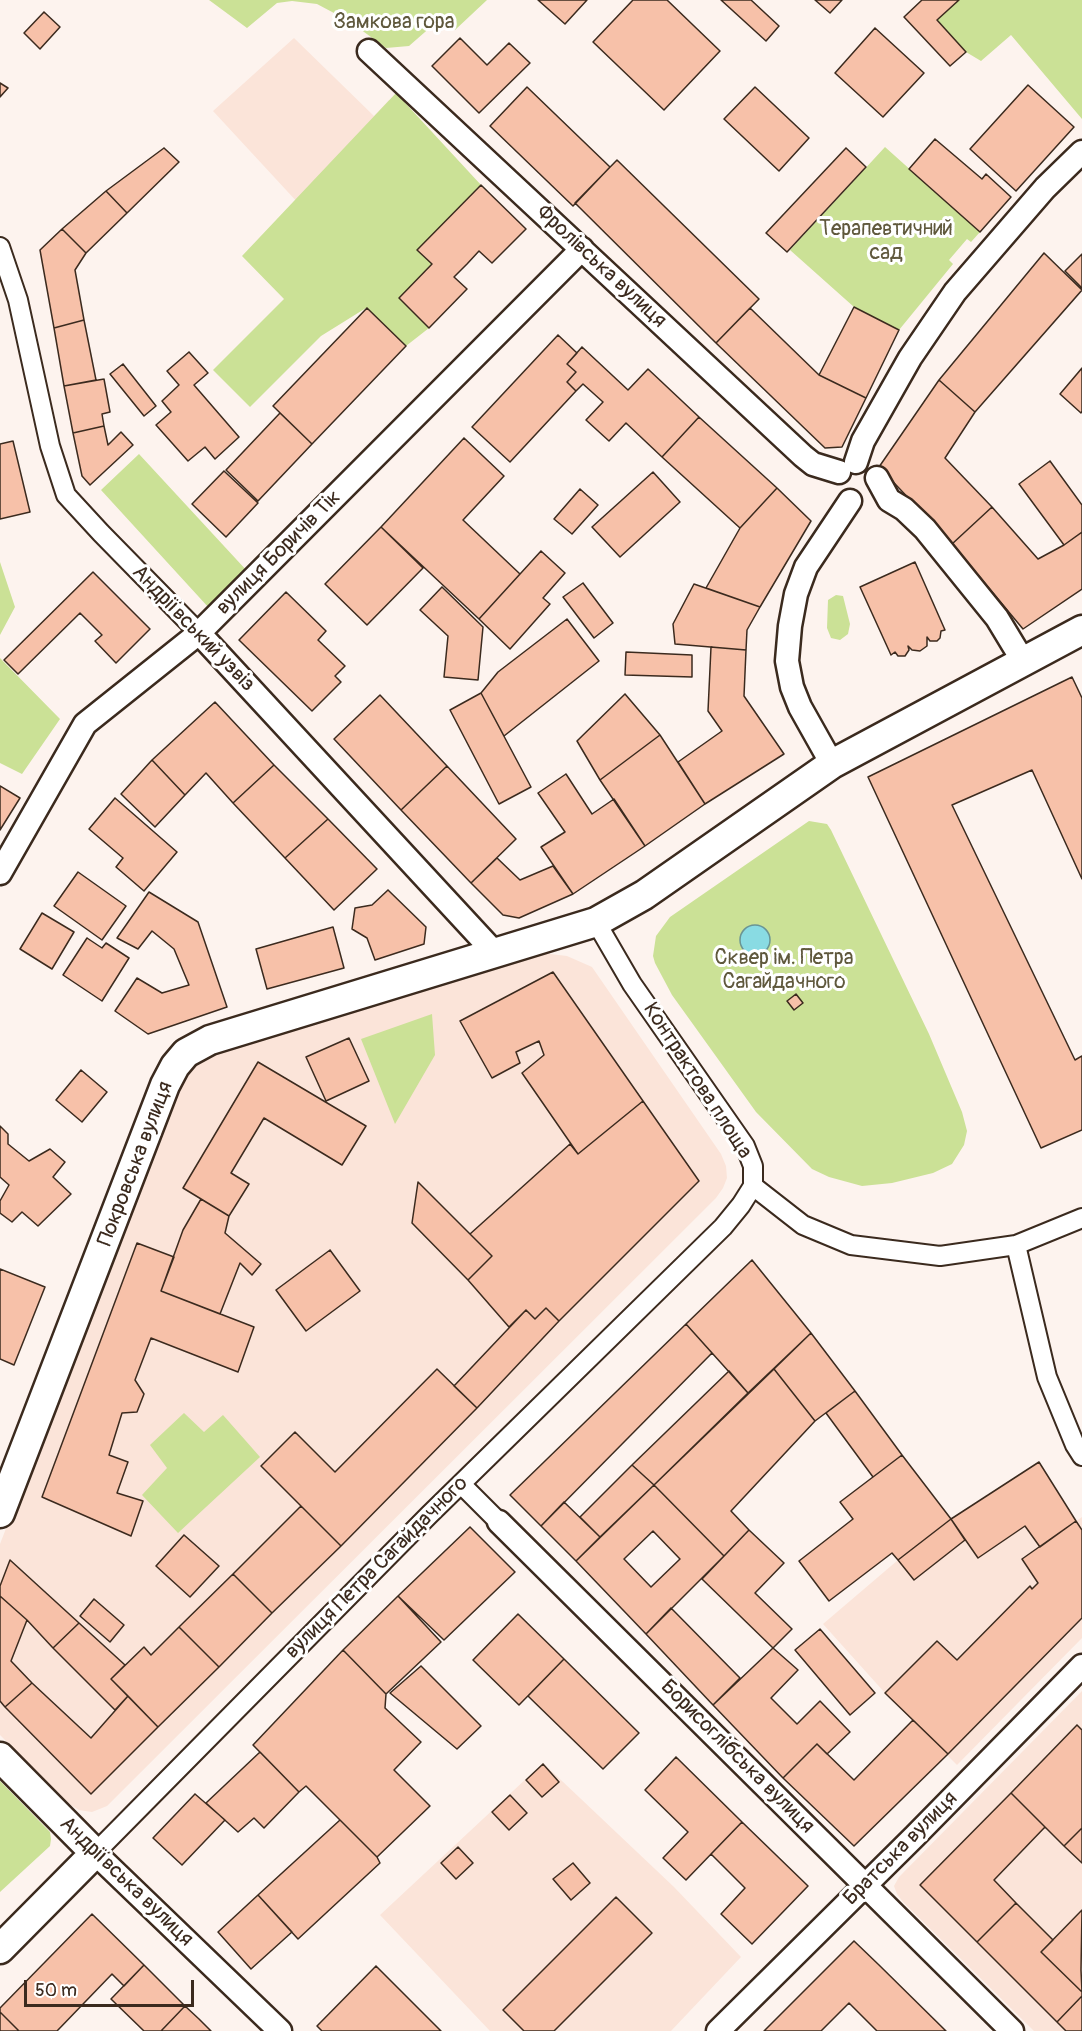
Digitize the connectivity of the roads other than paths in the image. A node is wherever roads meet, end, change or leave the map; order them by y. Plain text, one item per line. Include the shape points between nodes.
1 (369, 51) dead end
2 (1082, 152) edge
3 (0, 247) edge
4 (582, 249) junction
5 (848, 467) junction
6 (869, 500) junction
7 (1082, 630) edge
8 (199, 633) junction
9 (1023, 662) junction
10 (832, 764) junction
11 (0, 873) edge
12 (596, 922) junction
13 (494, 952) junction
14 (753, 1186) junction
15 (1082, 1218) edge
16 (1016, 1245) junction
17 (1082, 1456) edge
18 (461, 1484) junction
19 (0, 1514) edge
20 (499, 1522) joint
21 (1082, 1666) edge
22 (0, 1757) edge
23 (95, 1853) junction
24 (866, 1884) junction
25 (0, 1949) edge
26 (280, 2031) edge
27 (718, 2031) edge
28 (1012, 2031) edge

1 - 4 street, Фролівська вулиця
2 - 5 street via 1045,188 955,292 909,358
3 - 8 street, Андріївський узвіз via 18,300 50,446 66,495
4 - 5 street, Фролівська вулиця via 803,456 813,464
4 - 8 street, вулиця Боричів Тік
5 - 6 street via 869,466 877,478
5 - 6 street via 837,482 839,491
6 - 9 street via 912,516 998,618
6 - 10 street via 806,567 790,626 788,661 792,687
7 - 9 street
8 - 11 street, вулиця Боричів Тік via 86,724
8 - 13 street, Андріївський узвіз
9 - 10 street
10 - 12 street via 644,895
12 - 13 street
12 - 14 street, Контрактова площа via 632,984 745,1146 753,1166
13 - 19 street, Покровська вулиця via 210,1040 186,1053 165,1085
14 - 16 street, Контрактова площа via 803,1225 851,1245 940,1256
14 - 18 street, вулиця Петра Сагайдачного via 723,1227
15 - 16 street, Контрактова площа
16 - 17 street via 1047,1377
18 - 20 street, Борисоглібська вулиця
18 - 23 street, вулиця Петра Сагайдачного
20 - 24 street, Борисоглібська вулиця
21 - 24 street, Братська вулиця
22 - 23 street, Андріївська вулиця
23 - 25 street, вулиця Петра Сагайдачного
23 - 26 street, Андріївська вулиця
24 - 27 street, Братська вулиця
24 - 28 street, Борисоглібська вулиця

